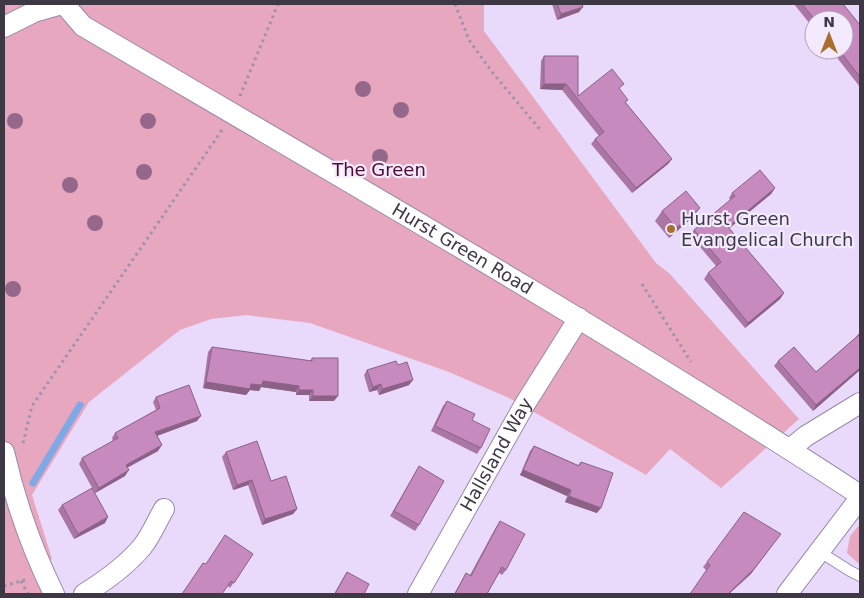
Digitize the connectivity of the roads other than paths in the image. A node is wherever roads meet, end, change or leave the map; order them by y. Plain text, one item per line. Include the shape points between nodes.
1 (63, 4) edge
2 (4, 27) edge
3 (579, 318) junction
4 (860, 403) edge
5 (790, 450) junction
6 (5, 458) edge
7 (860, 497) edge
8 (164, 509) dead end
9 (820, 552) junction
10 (860, 576) edge
11 (54, 594) edge
12 (84, 594) edge
13 (418, 594) edge
14 (787, 594) edge

1 - 2 street via 34,12
1 - 3 street, Hurst Green Road via 83,26
3 - 5 street, Hurst Green Road
3 - 13 street, Hallsland Way via 525,404
4 - 5 street via 806,436
5 - 7 street, Hurst Green Road
6 - 11 street via 19,508
7 - 9 street
8 - 12 street via 143,546
9 - 10 lane
9 - 14 street

